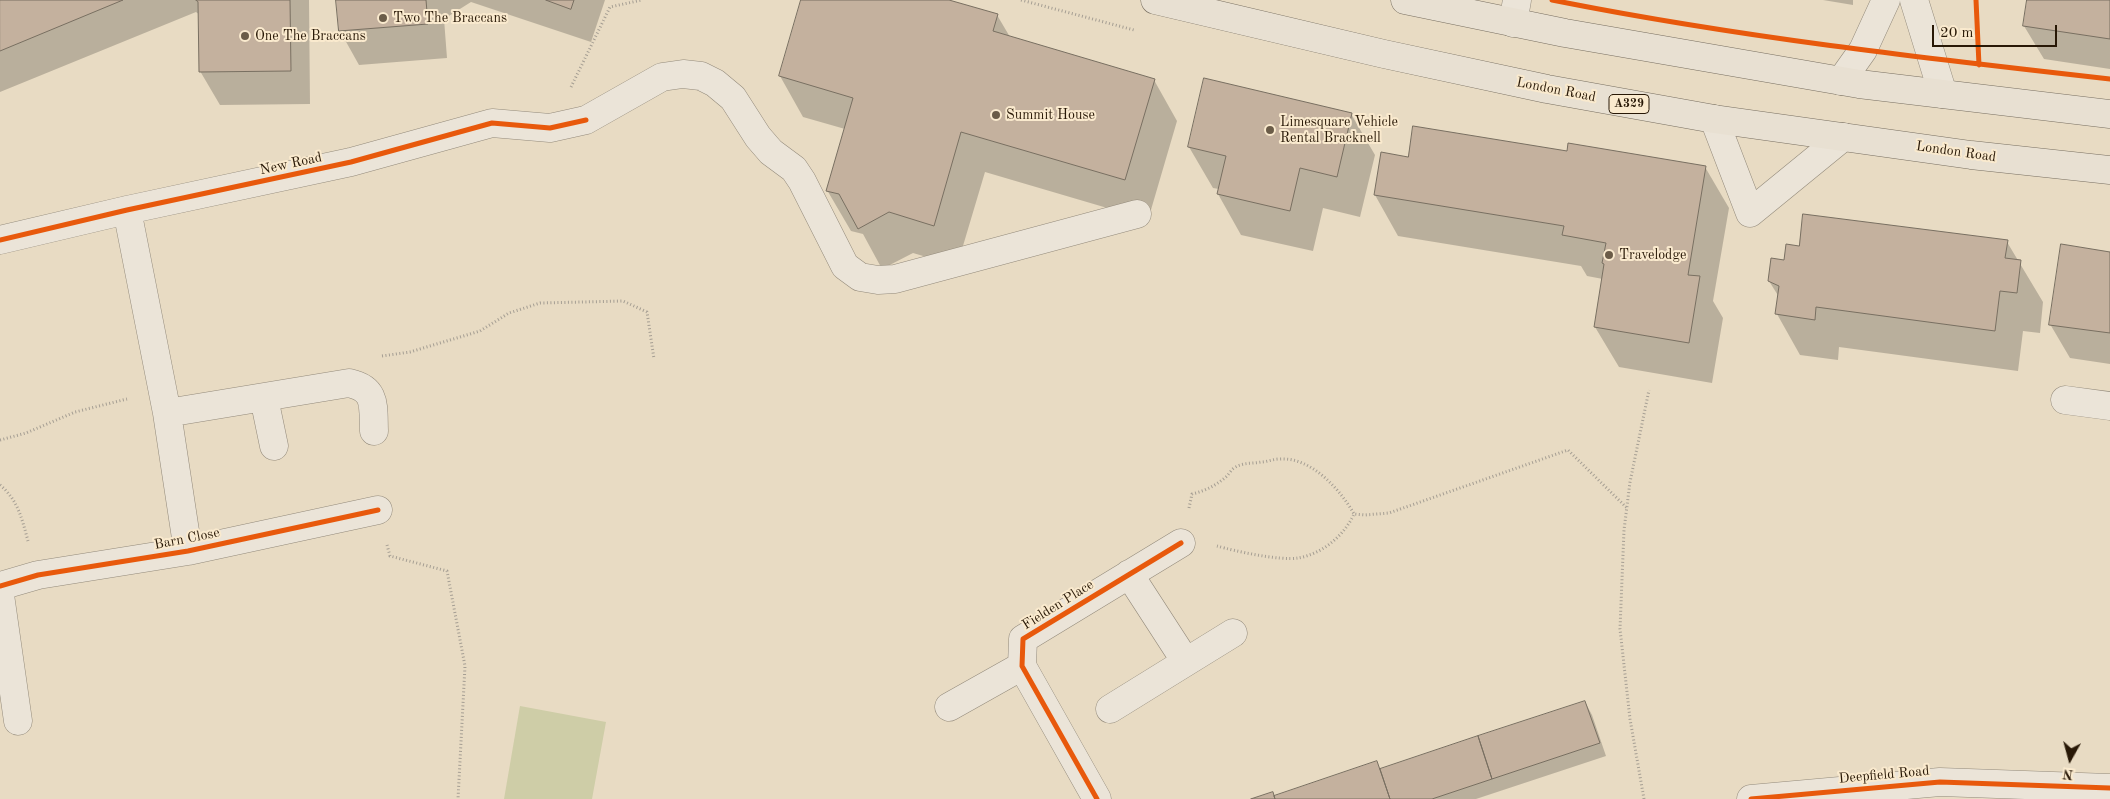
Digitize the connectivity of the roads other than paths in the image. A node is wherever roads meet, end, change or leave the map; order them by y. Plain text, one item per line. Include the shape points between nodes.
1 (1155, 0) edge
2 (1405, 0) edge
3 (1886, 0) edge
4 (1914, 0) edge
5 (1515, 11) edge
6 (1841, 81) junction
7 (1943, 94) junction
8 (2110, 114) edge
9 (1714, 119) junction
10 (1843, 137) junction
11 (2110, 170) edge
12 (127, 210) junction
13 (1138, 214) dead end
14 (0, 240) edge
15 (264, 398) junction
16 (2065, 400) dead end
17 (2110, 406) edge
18 (167, 413) junction
19 (374, 431) dead end
20 (274, 446) dead end
21 (378, 510) road end
22 (1181, 543) road end
23 (188, 552) junction
24 (1129, 574) junction
25 (0, 586) edge
26 (0, 595) edge
27 (1233, 633) dead end
28 (1186, 662) junction
29 (1022, 666) junction
30 (949, 707) dead end
31 (1110, 709) dead end
32 (18, 721) dead end
33 (2110, 788) edge
34 (1097, 799) edge
35 (1751, 799) edge

1 - 9 main road, London Road / A329 via 1537,87
2 - 5 main road
3 - 6 street via 1863,50
4 - 7 street
5 - 6 main road via 1722,62
6 - 7 main road
7 - 8 main road
9 - 10 main road, London Road / A329
9 - 10 street via 1750,213
10 - 11 main road, London Road / A329
12 - 13 street, New Road via 351,162 492,123 550,128 586,120 662,77 683,74 701,76 716,83 733,98 766,147 794,169 845,266 860,277 895,279
12 - 14 street, New Road
12 - 18 street, Barn Close
15 - 18 street
15 - 19 street via 349,383 362,386 371,394
15 - 20 street
16 - 17 street
18 - 23 street, Barn Close
21 - 23 street, Barn Close
22 - 24 street, Fielden Place
23 - 25 street, Barn Close via 38,575
24 - 28 street
24 - 29 street, Fielden Place via 1024,639
26 - 32 street
27 - 28 street
28 - 31 street
29 - 30 street
29 - 34 street
33 - 35 street, Deepfield Road via 1940,782

